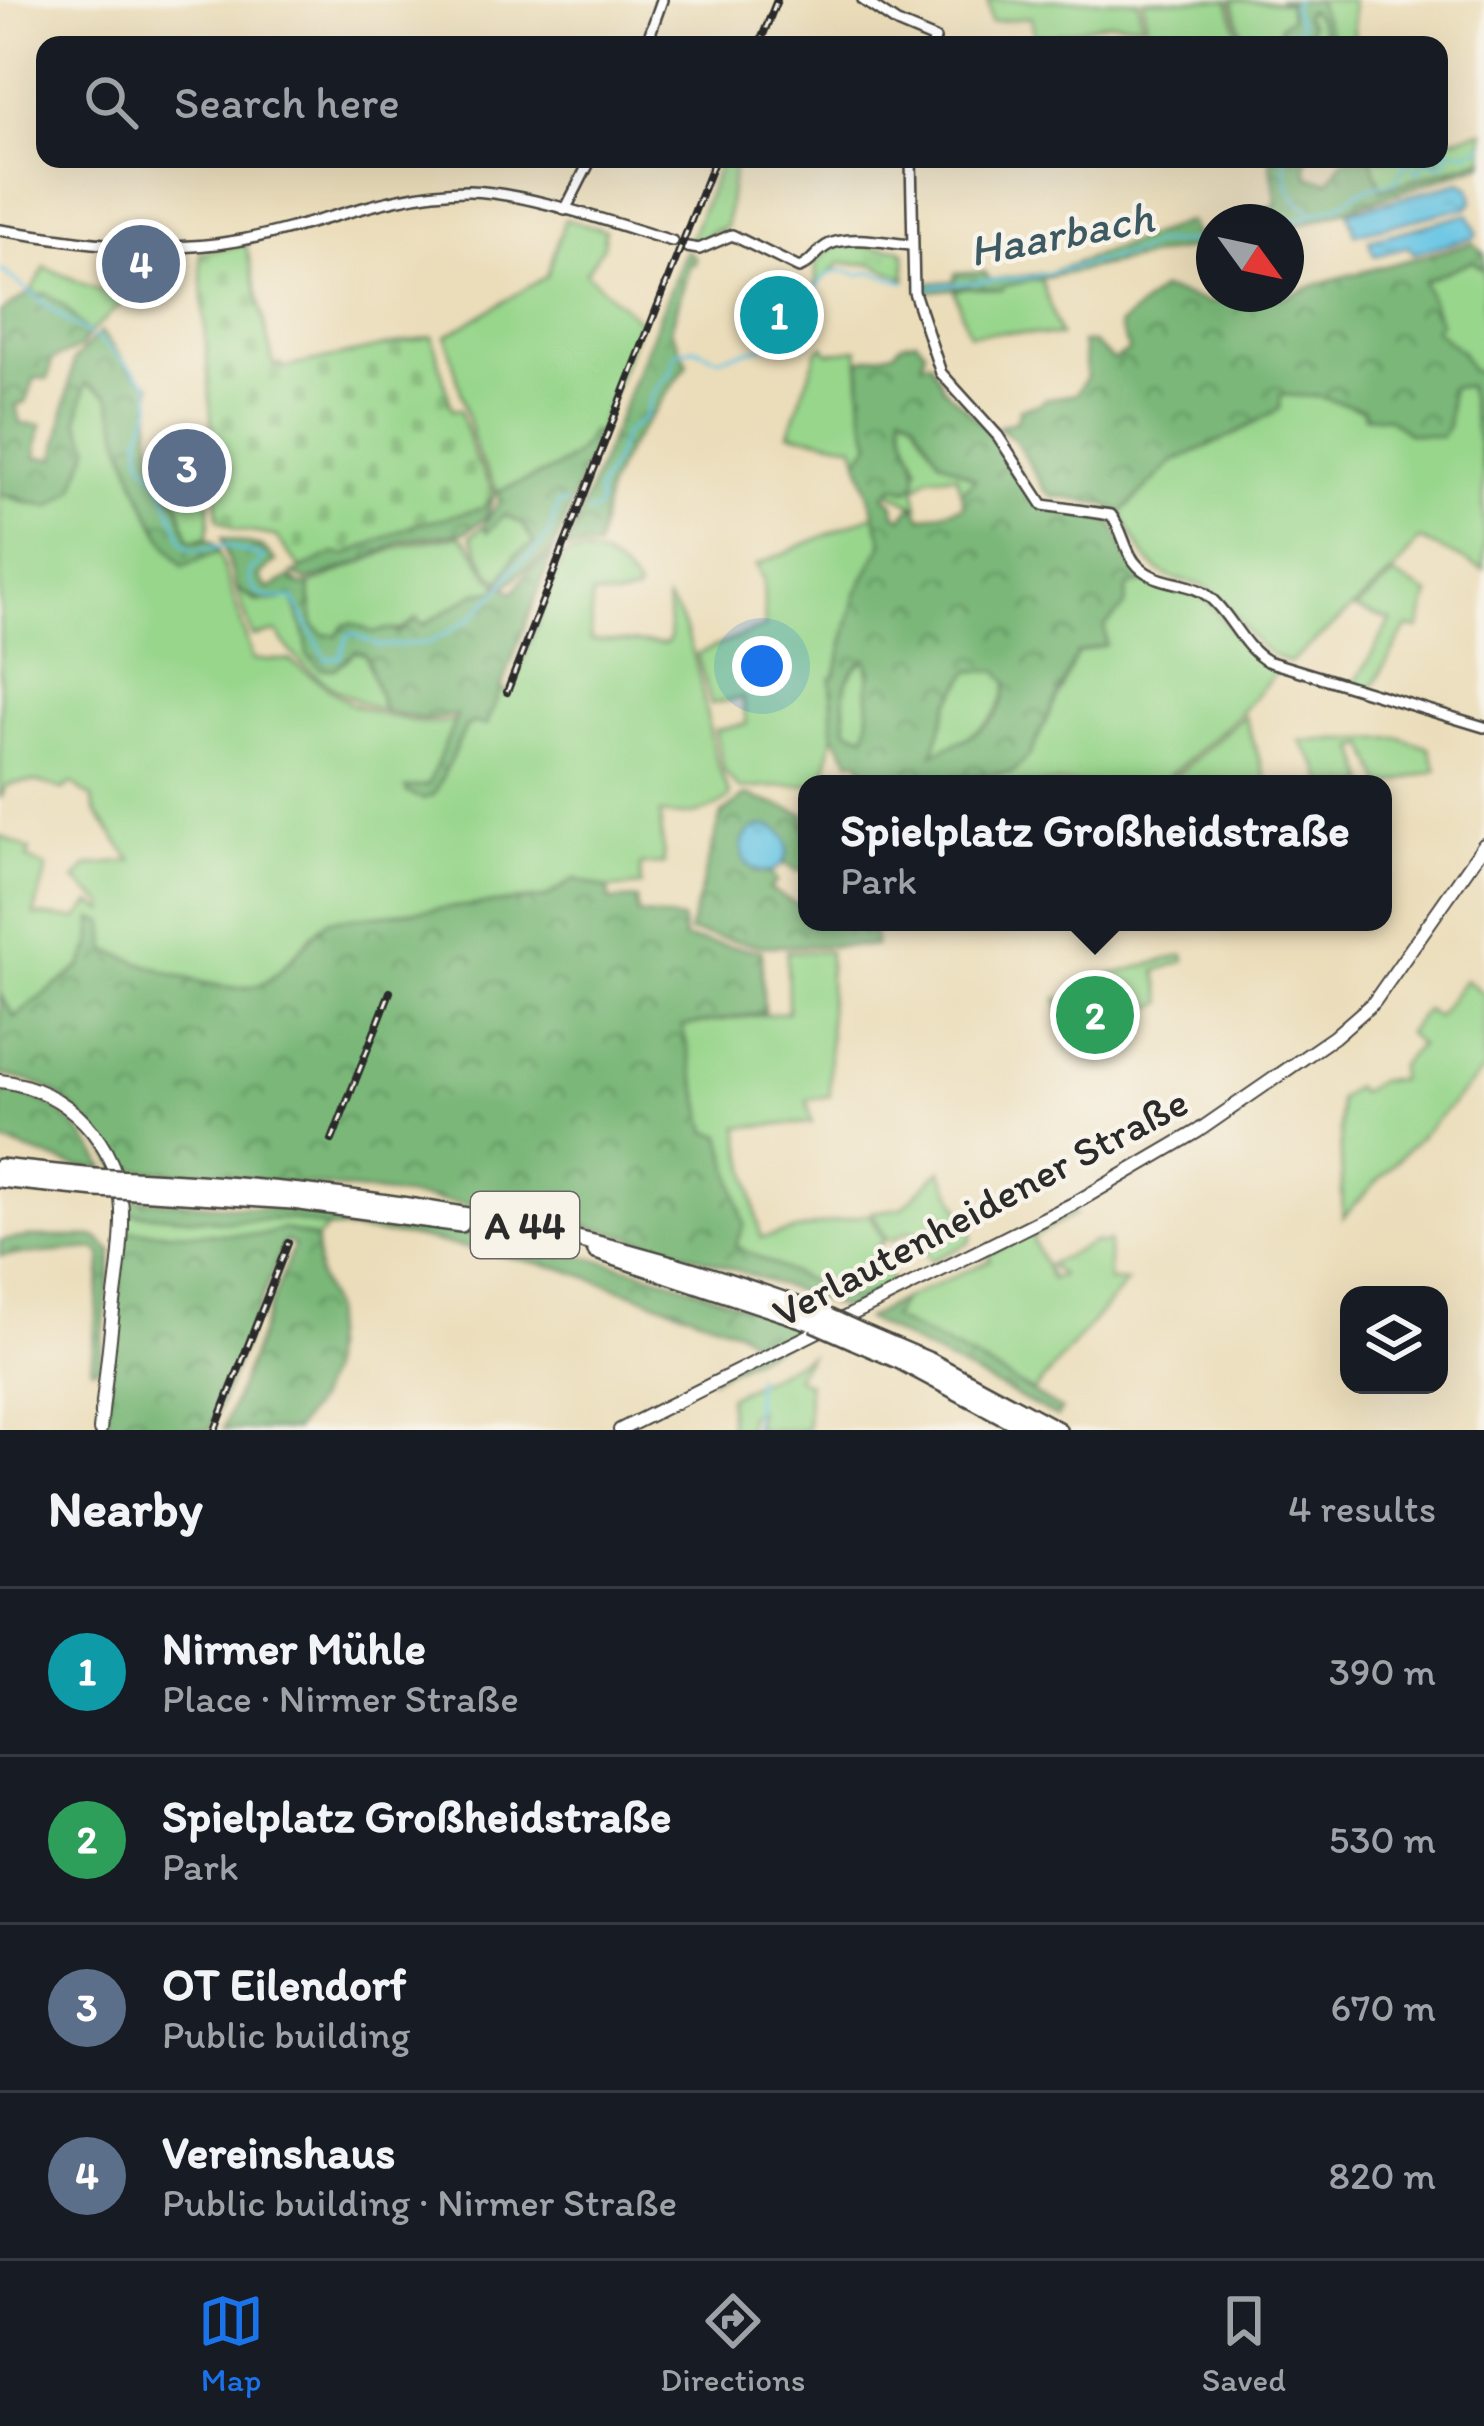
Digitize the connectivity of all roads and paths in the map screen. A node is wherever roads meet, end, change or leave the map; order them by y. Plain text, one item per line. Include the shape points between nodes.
1 (662, 0) edge
2 (863, 0) edge
3 (649, 36) edge
4 (922, 36) edge
5 (586, 168) edge
6 (911, 168) edge
7 (565, 210) junction
8 (0, 230) edge
9 (672, 241) dead end
10 (910, 244) junction
11 (687, 247) dead end
12 (1484, 727) edge
13 (1484, 845) edge
14 (0, 1081) edge
15 (38, 1162) dead end
16 (0, 1167) edge
17 (0, 1179) edge
18 (90, 1180) junction
19 (859, 1337) junction
20 (100, 1430) edge
21 (620, 1430) edge
22 (1029, 1430) edge
23 (1058, 1430) edge

1 - 3 street
2 - 4 street
5 - 7 street
6 - 10 street
7 - 8 street via 471,191 228,243 87,244
7 - 9 street
10 - 11 street via 834,243 805,267 732,235
10 - 12 street via 914,292 941,373 998,436 1042,505 1111,515 1141,569 1208,595 1267,661
13 - 21 main road, Verlautenheidener Straße via 1374,1002 1198,1131 1075,1203
14 - 20 main road via 48,1095 82,1119 118,1182 122,1235
15 - 18 highway
16 - 18 highway, A 44
17 - 18 highway, A 44
18 - 19 highway, A 44, bridge via 371,1198 500,1219 691,1267
19 - 22 highway, A 44
19 - 23 highway, A 44 via 950,1371

